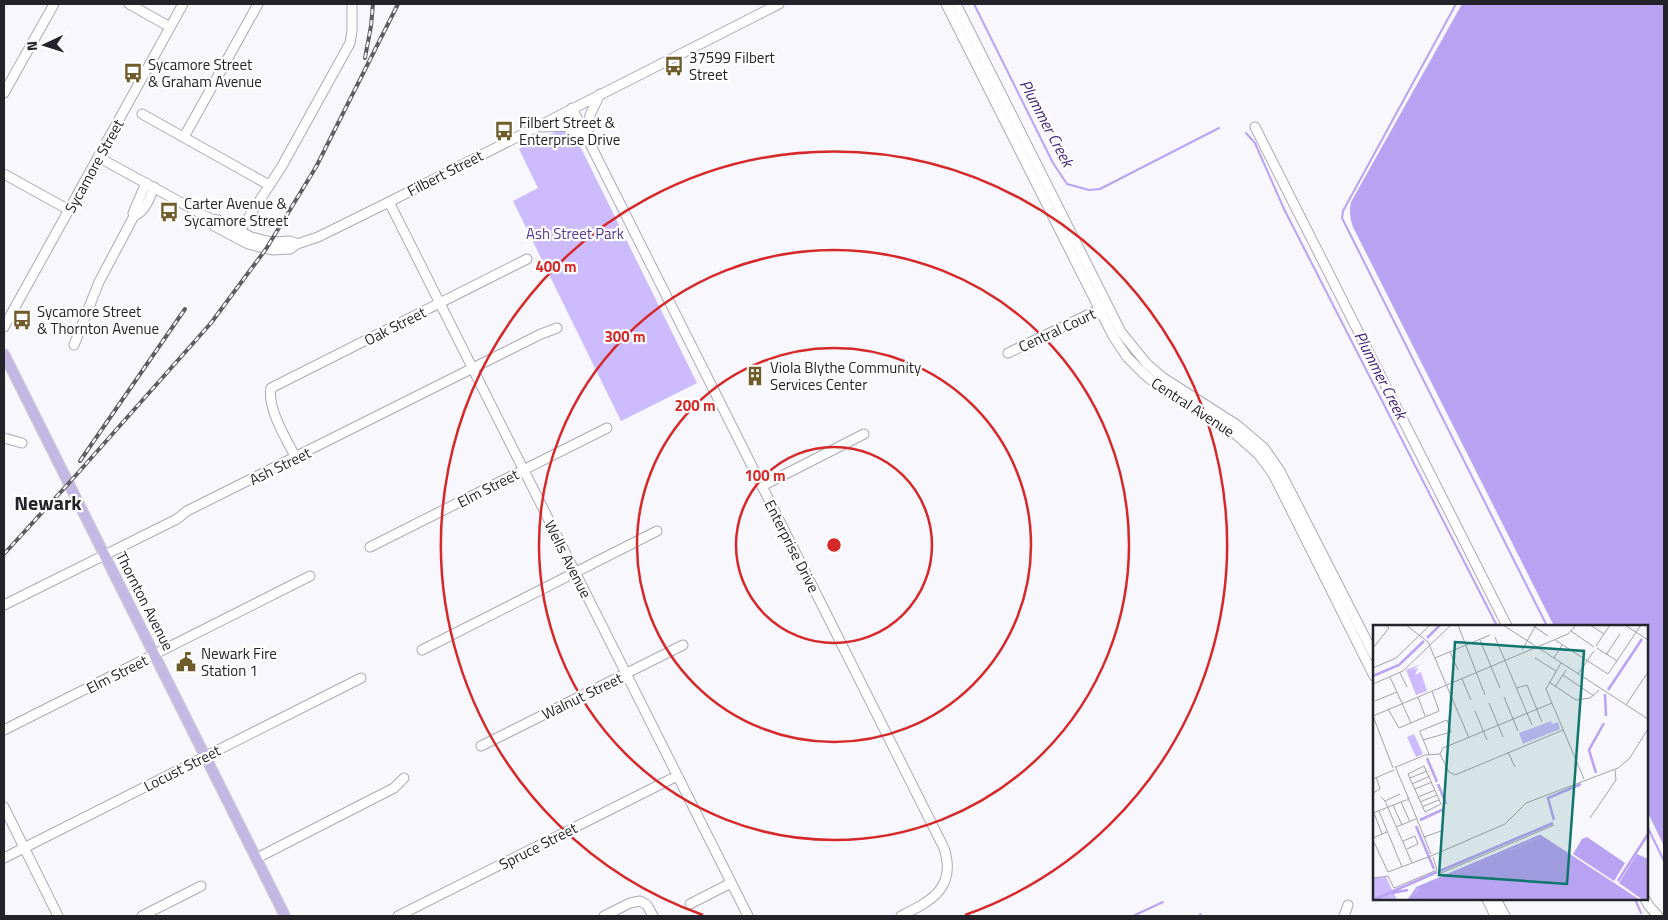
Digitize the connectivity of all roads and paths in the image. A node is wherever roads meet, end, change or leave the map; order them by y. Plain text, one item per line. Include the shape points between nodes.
1 (54, 4) edge
2 (130, 4) edge
3 (183, 4) edge
4 (258, 4) edge
5 (352, 4) edge
6 (779, 4) edge
7 (946, 4) edge
8 (956, 4) edge
9 (170, 27) junction
10 (4, 92) edge
11 (600, 94) junction
12 (572, 108) junction
13 (142, 114) dead end
14 (536, 127) junction
15 (1255, 127) dead end
16 (184, 137) junction
17 (588, 139) junction
18 (98, 157) junction
19 (4, 174) edge
20 (146, 183) junction
21 (269, 185) junction
22 (154, 188) junction
23 (389, 202) junction
24 (69, 210) junction
25 (134, 216) junction
26 (211, 218) junction
27 (239, 232) junction
28 (269, 246) junction
29 (527, 259) dead end
30 (440, 303) junction
31 (1103, 308) junction
32 (4, 327) edge
33 (557, 328) dead end
34 (74, 345) dead end
35 (1008, 353) dead end
36 (4, 354) edge
37 (473, 368) junction
38 (607, 428) dead end
39 (864, 434) dead end
40 (4, 438) edge
41 (22, 443) dead end
42 (296, 458) junction
43 (524, 470) junction
44 (762, 486) junction
45 (657, 531) dead end
46 (370, 548) dead end
47 (105, 555) junction
48 (575, 572) junction
49 (310, 576) dead end
50 (4, 605) edge
51 (1506, 625) edge
52 (683, 645) dead end
53 (422, 650) dead end
54 (1373, 653) edge
55 (155, 655) junction
56 (626, 674) junction
57 (1373, 674) edge
58 (361, 678) dead end
59 (4, 730) edge
60 (481, 746) dead end
61 (206, 756) junction
62 (677, 776) junction
63 (404, 778) dead end
64 (4, 807) edge
65 (24, 848) junction
66 (4, 858) edge
67 (257, 858) junction
68 (731, 883) junction
69 (201, 886) dead end
70 (1487, 900) edge
71 (1497, 900) edge
72 (1645, 900) edge
73 (690, 904) dead end
74 (1348, 905) dead end
75 (58, 916) edge
76 (142, 916) edge
77 (285, 916) edge
78 (398, 916) edge
79 (604, 916) edge
80 (653, 916) edge
81 (748, 916) edge
82 (901, 916) edge
83 (1344, 916) edge
84 (1495, 916) edge
85 (1505, 916) edge
86 (1658, 916) edge

1 - 10 street
2 - 9 street
3 - 9 street, Sycamore Street
4 - 16 street
5 - 21 street via 350,43
6 - 11 street, Filbert Street
7 - 31 street, Central Avenue
8 - 31 street, Central Avenue
9 - 18 street, Sycamore Street
11 - 12 street, Filbert Street
11 - 17 street via 588,121
12 - 14 street, Filbert Street
12 - 17 street, Enterprise Drive
13 - 16 street
14 - 17 street via 565,126
14 - 23 street, Filbert Street
15 - 51 street
16 - 21 street
17 - 44 street, Enterprise Drive
18 - 20 street
18 - 24 street, Sycamore Street
19 - 24 street
20 - 22 street
20 - 25 street
21 - 27 street
22 - 25 street via 146,205
22 - 26 street
23 - 28 street, Filbert Street via 318,238 297,244 290,241
23 - 30 street, Wells Avenue
24 - 32 street, Sycamore Street
25 - 34 street via 99,282
26 - 27 street
26 - 28 street via 214,226 235,238 248,244
27 - 28 street
29 - 30 street, Oak Street
30 - 37 street, Wells Avenue
30 - 42 street, Oak Street via 271,388 270,398
31 - 35 street, Central Court
31 - 54 street, Central Avenue via 1147,364 1162,377 1238,424 1264,448 1280,471
31 - 57 street, Central Avenue via 1113,336 1144,374 1233,432 1259,455 1289,506
33 - 37 street, Ash Street
36 - 47 main road, Thornton Avenue
37 - 42 street, Ash Street
37 - 43 street, Wells Avenue
38 - 43 street, Elm Street
39 - 44 street
40 - 41 street
42 - 47 street, Ash Street
43 - 46 street, Elm Street
43 - 48 street, Wells Avenue
44 - 82 street, Enterprise Drive via 944,848 948,867 937,895
45 - 48 street
47 - 50 street, Ash Street
47 - 55 main road, Thornton Avenue
48 - 53 street
48 - 56 street, Wells Avenue
49 - 55 street, Elm Street
52 - 56 street, Walnut Street
55 - 59 street, Elm Street
55 - 61 main road, Thornton Avenue
56 - 60 street, Walnut Street
56 - 62 street, Wells Avenue
58 - 61 street, Locust Street
61 - 65 street, Locust Street
61 - 67 main road, Thornton Avenue
62 - 68 street, Wells Avenue
62 - 78 street, Spruce Street
63 - 67 street via 394,788
64 - 65 street
65 - 66 street, Locust Street
65 - 75 street
67 - 77 main road, Thornton Avenue
68 - 73 street
68 - 81 street, Wells Avenue
69 - 76 street
70 - 84 street
71 - 85 street
72 - 86 street
74 - 83 street
79 - 80 street via 640,901 647,905

